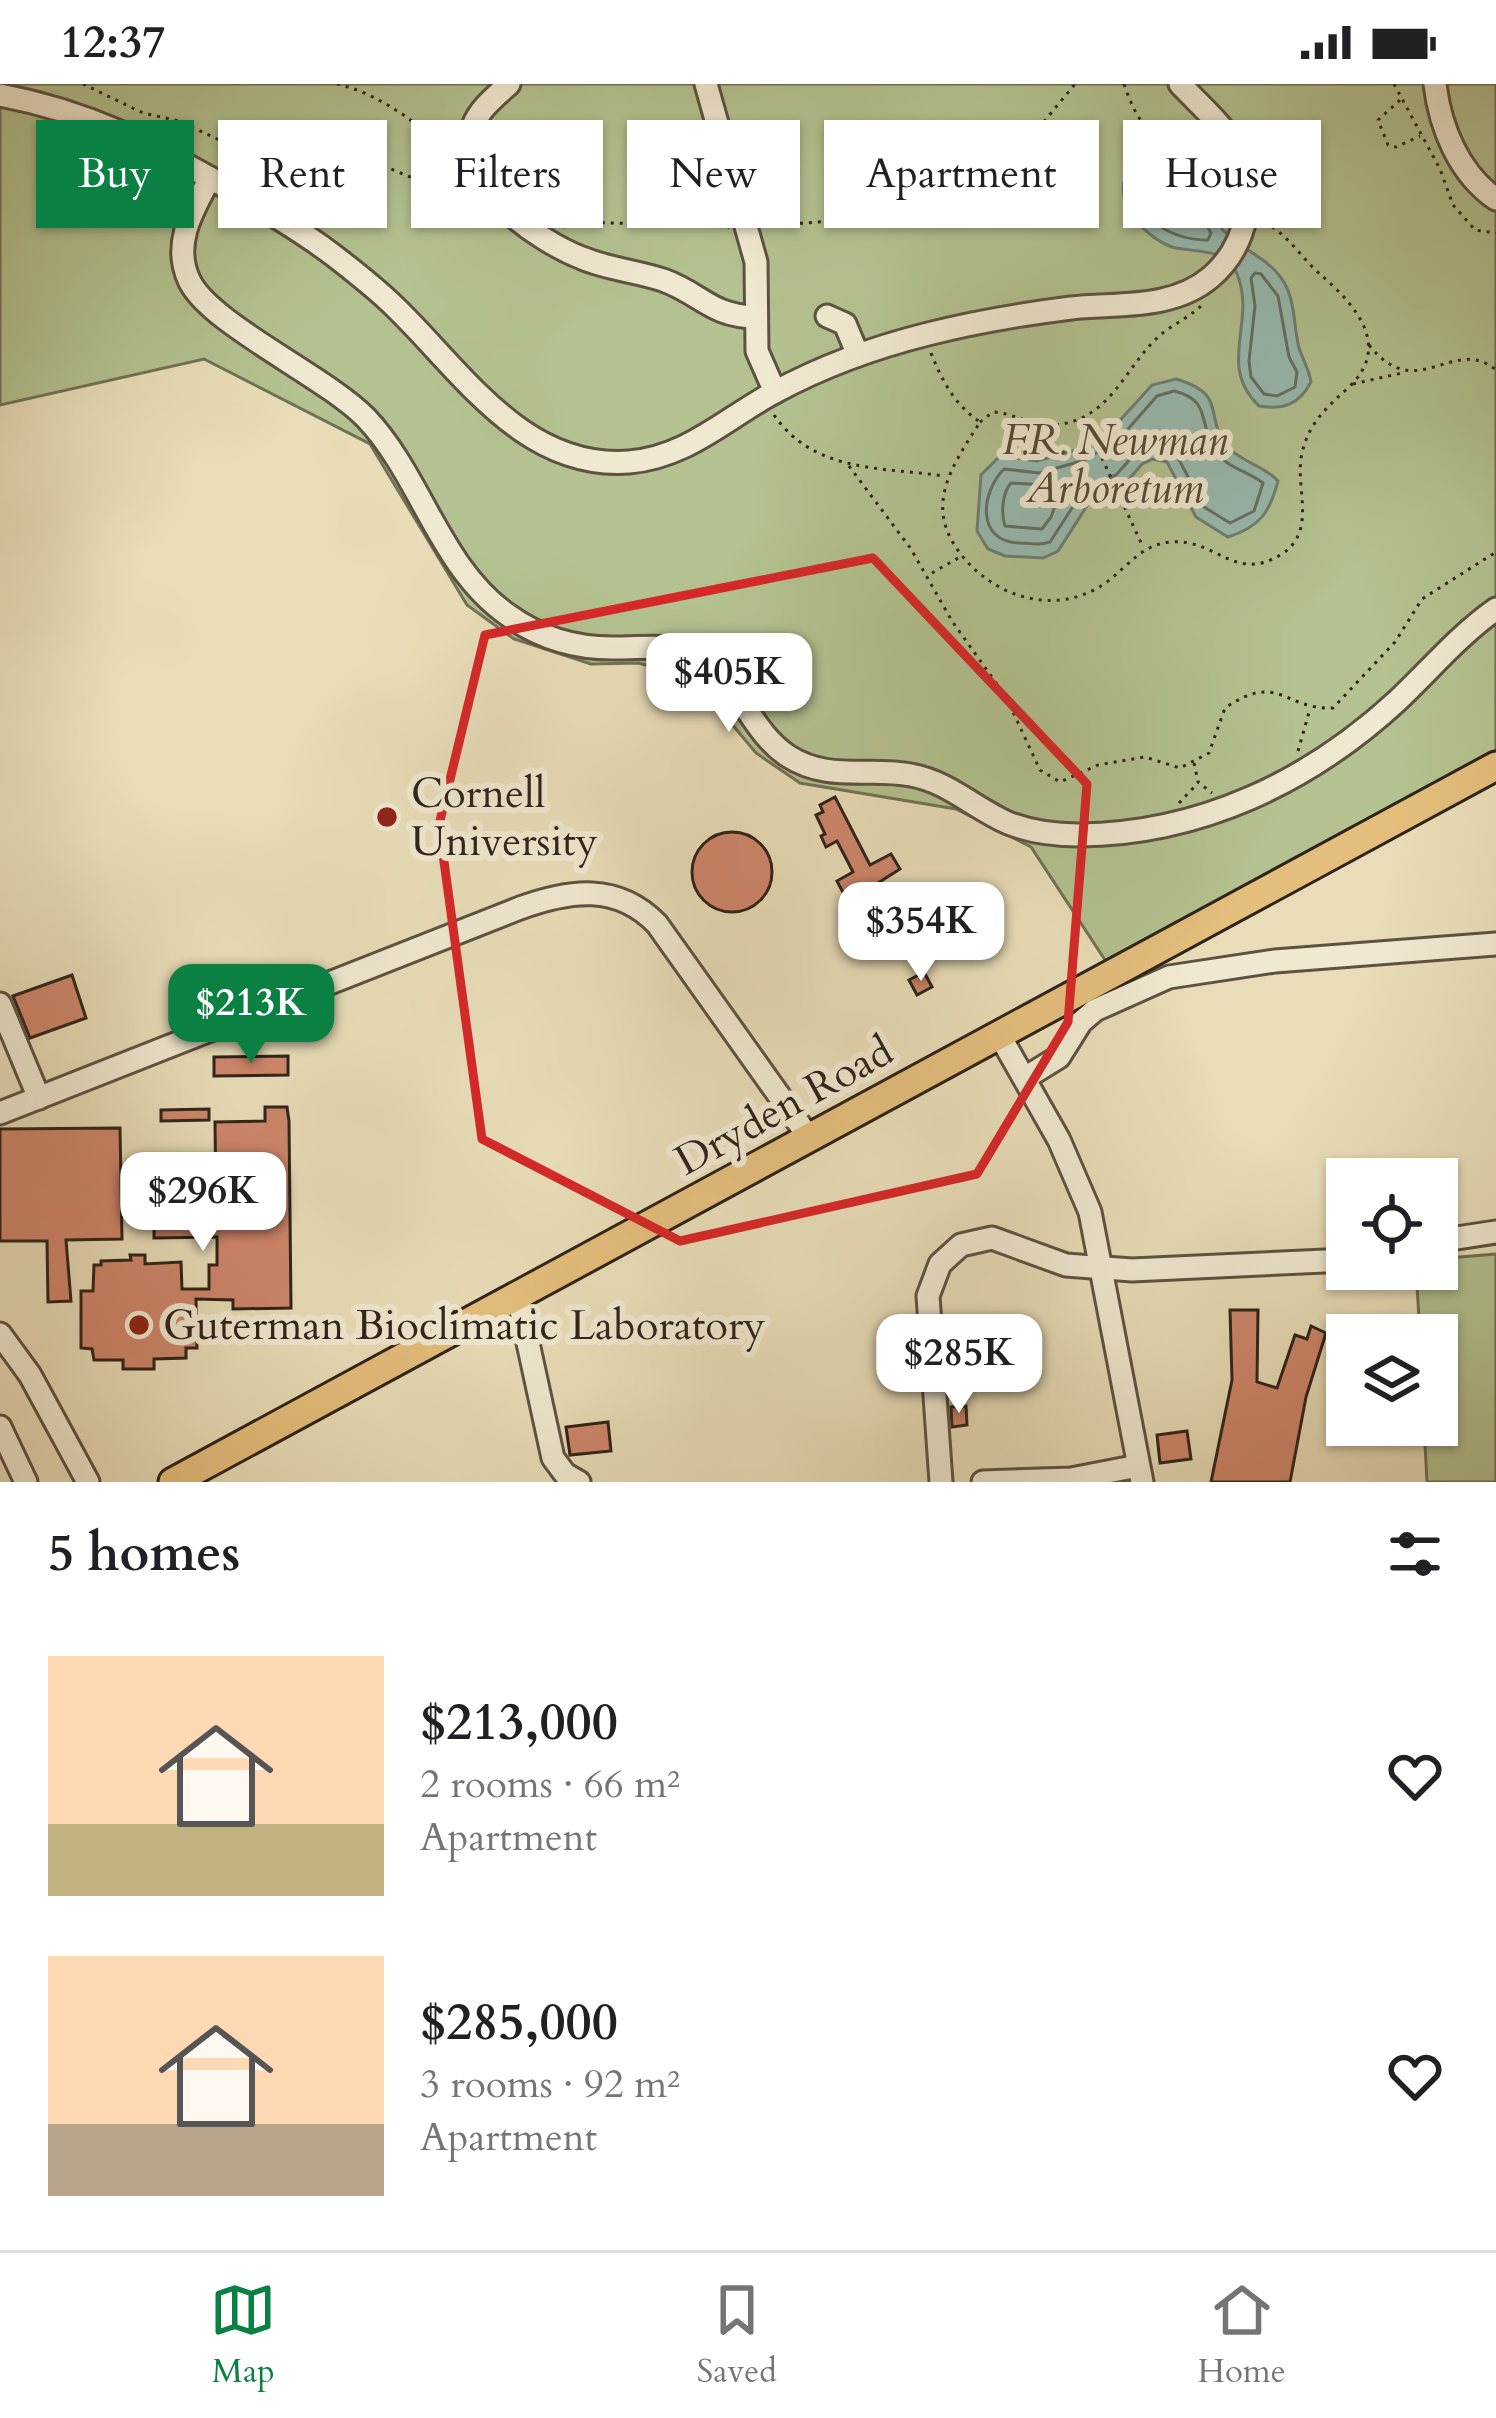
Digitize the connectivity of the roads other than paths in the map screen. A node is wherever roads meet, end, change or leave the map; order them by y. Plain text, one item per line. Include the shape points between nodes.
1 (509, 84) edge
2 (706, 84) edge
3 (1180, 84) edge
4 (1435, 84) edge
5 (0, 95) edge
6 (210, 178) junction
7 (1496, 199) edge
8 (827, 316) dead end
9 (756, 317) junction
10 (858, 355) junction
11 (769, 395) junction
12 (1496, 608) edge
13 (1496, 766) edge
14 (1496, 944) edge
15 (0, 1004) edge
16 (1000, 1036) junction
17 (1025, 1078) junction
18 (39, 1098) junction
19 (0, 1113) edge
20 (810, 1139) junction
21 (1496, 1232) edge
22 (1458, 1238) edge
23 (1326, 1261) edge
24 (1102, 1268) junction
25 (518, 1298) junction
26 (0, 1334) edge
27 (0, 1426) edge
28 (1140, 1474) edge
29 (26, 1482) edge
30 (88, 1482) edge
31 (173, 1482) edge
32 (579, 1482) edge
33 (941, 1482) edge
34 (983, 1482) edge

1 - 9 street via 473,124 469,148 480,180 532,231 587,260 671,283 719,312
2 - 9 street via 748,227
3 - 10 street via 1237,149 1247,180 1244,224 1214,274 1154,302 1036,313
4 - 7 street via 1452,145
5 - 6 street via 115,128
6 - 11 street via 330,252 516,429 562,454 614,462 665,455
6 - 12 street via 183,238 184,268 198,295 367,419 481,592 542,635 577,646 664,646 704,660 735,687 773,744 825,772 908,774 1040,832 1173,824 1298,776 1358,736
8 - 10 street via 845,324
9 - 11 street
10 - 11 street
13 - 16 main road, Dryden Road
14 - 17 street via 1169,976 1094,1010 1052,1065
15 - 18 street
16 - 17 street
16 - 20 main road, Dryden Road
17 - 24 street via 1083,1192
18 - 19 street
18 - 20 street via 520,908 598,892 657,923
20 - 25 main road, Dryden Road
21 - 22 street
23 - 24 street
24 - 28 street
24 - 33 street via 1066,1265 985,1238 940,1264 929,1286 928,1327
25 - 31 main road, Dryden Road
25 - 32 street via 553,1458
26 - 30 street
27 - 29 street
28 - 34 street

